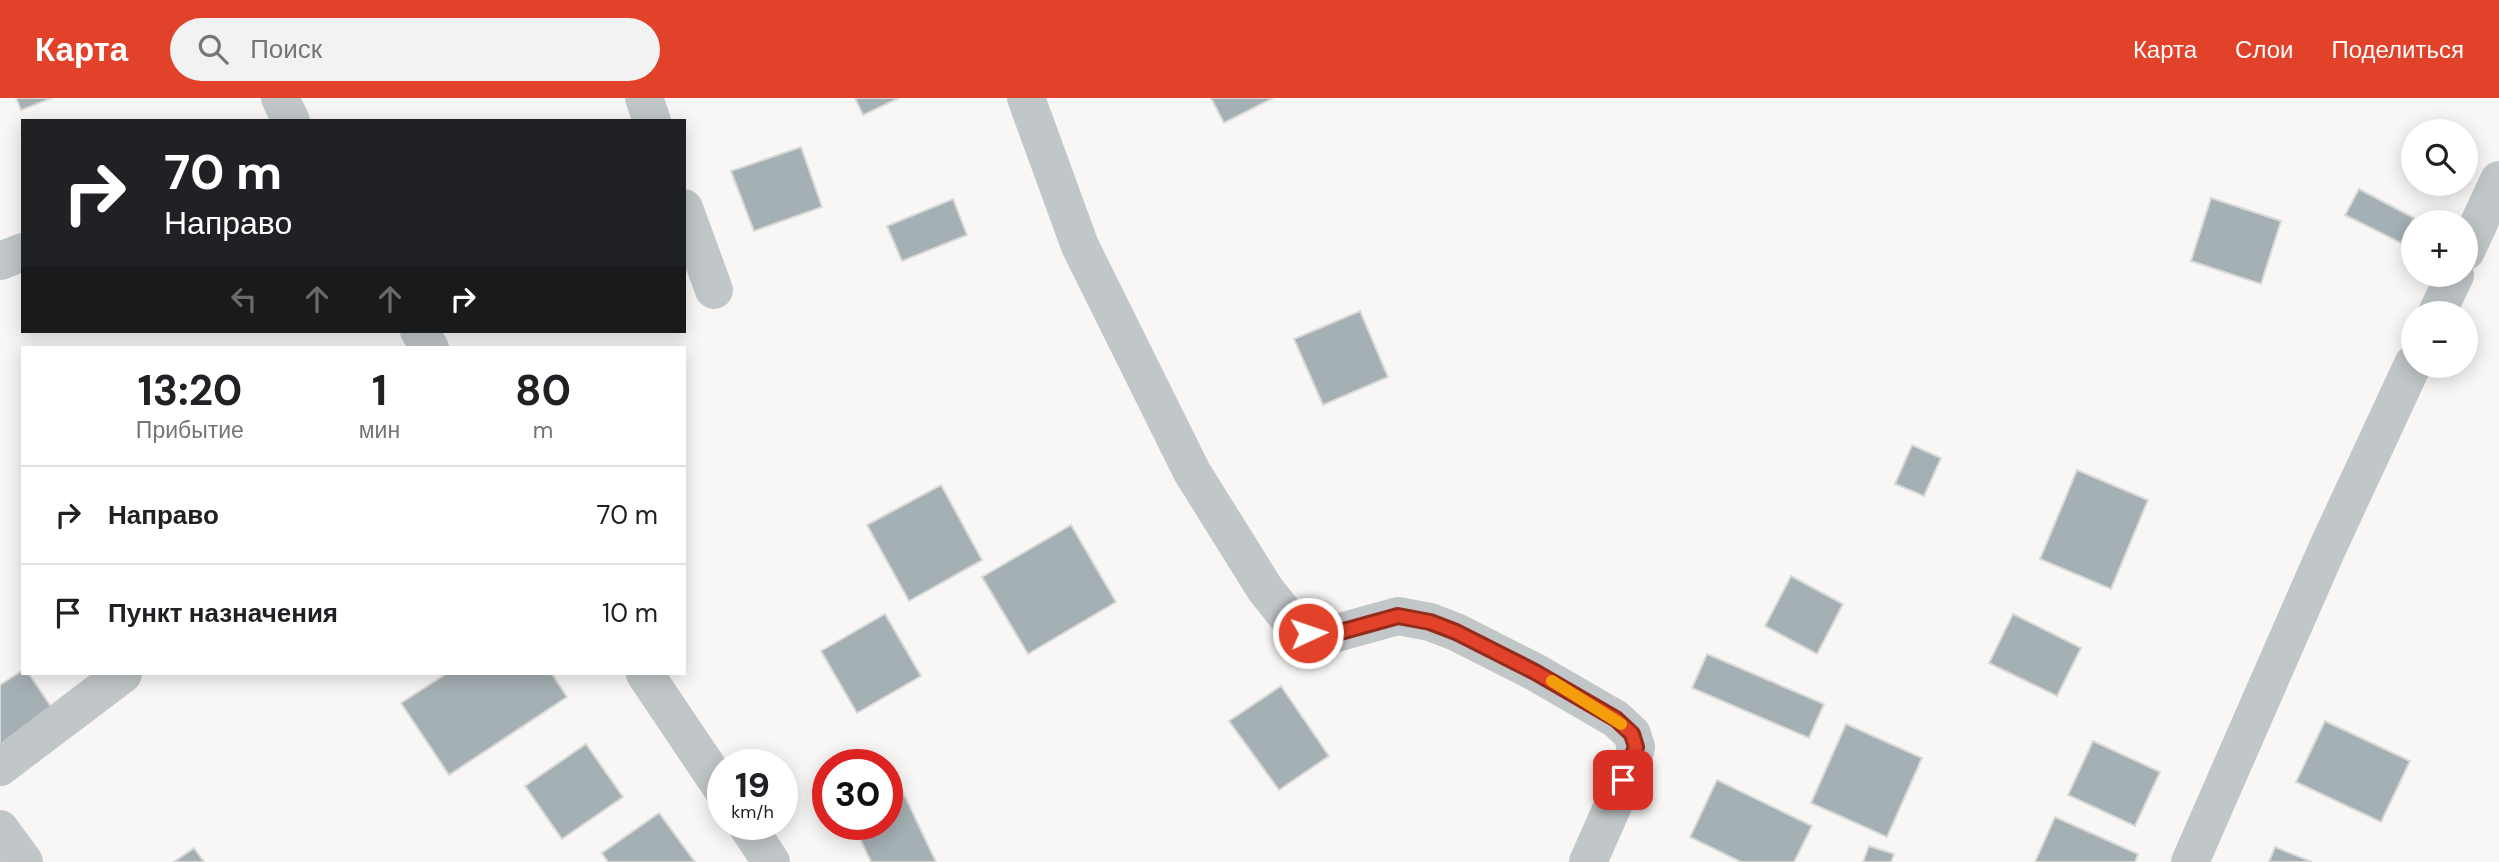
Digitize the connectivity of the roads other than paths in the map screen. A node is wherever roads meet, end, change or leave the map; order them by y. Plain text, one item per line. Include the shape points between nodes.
1 (280, 98) edge
2 (644, 98) edge
3 (1026, 98) edge
4 (290, 119) edge
5 (651, 119) edge
6 (2499, 180) edge
7 (686, 213) edge
8 (2478, 225) edge
9 (21, 253) edge
10 (0, 261) edge
11 (714, 290) dead end
12 (2407, 378) edge
13 (122, 675) edge
14 (646, 675) edge
15 (707, 766) edge
16 (0, 767) edge
17 (0, 829) edge
18 (757, 840) edge
19 (24, 862) edge
20 (771, 862) edge
21 (1588, 862) edge
22 (2190, 862) edge

1 - 4 street
2 - 5 street
3 - 21 street via 1080,246 1192,472 1265,589 1289,619 1308,633 1333,634 1398,616 1430,622 1535,672 1616,719 1632,734 1633,760
6 - 8 street
7 - 11 street
9 - 10 street
12 - 22 street
13 - 16 street
14 - 15 street
17 - 19 street
18 - 20 street

